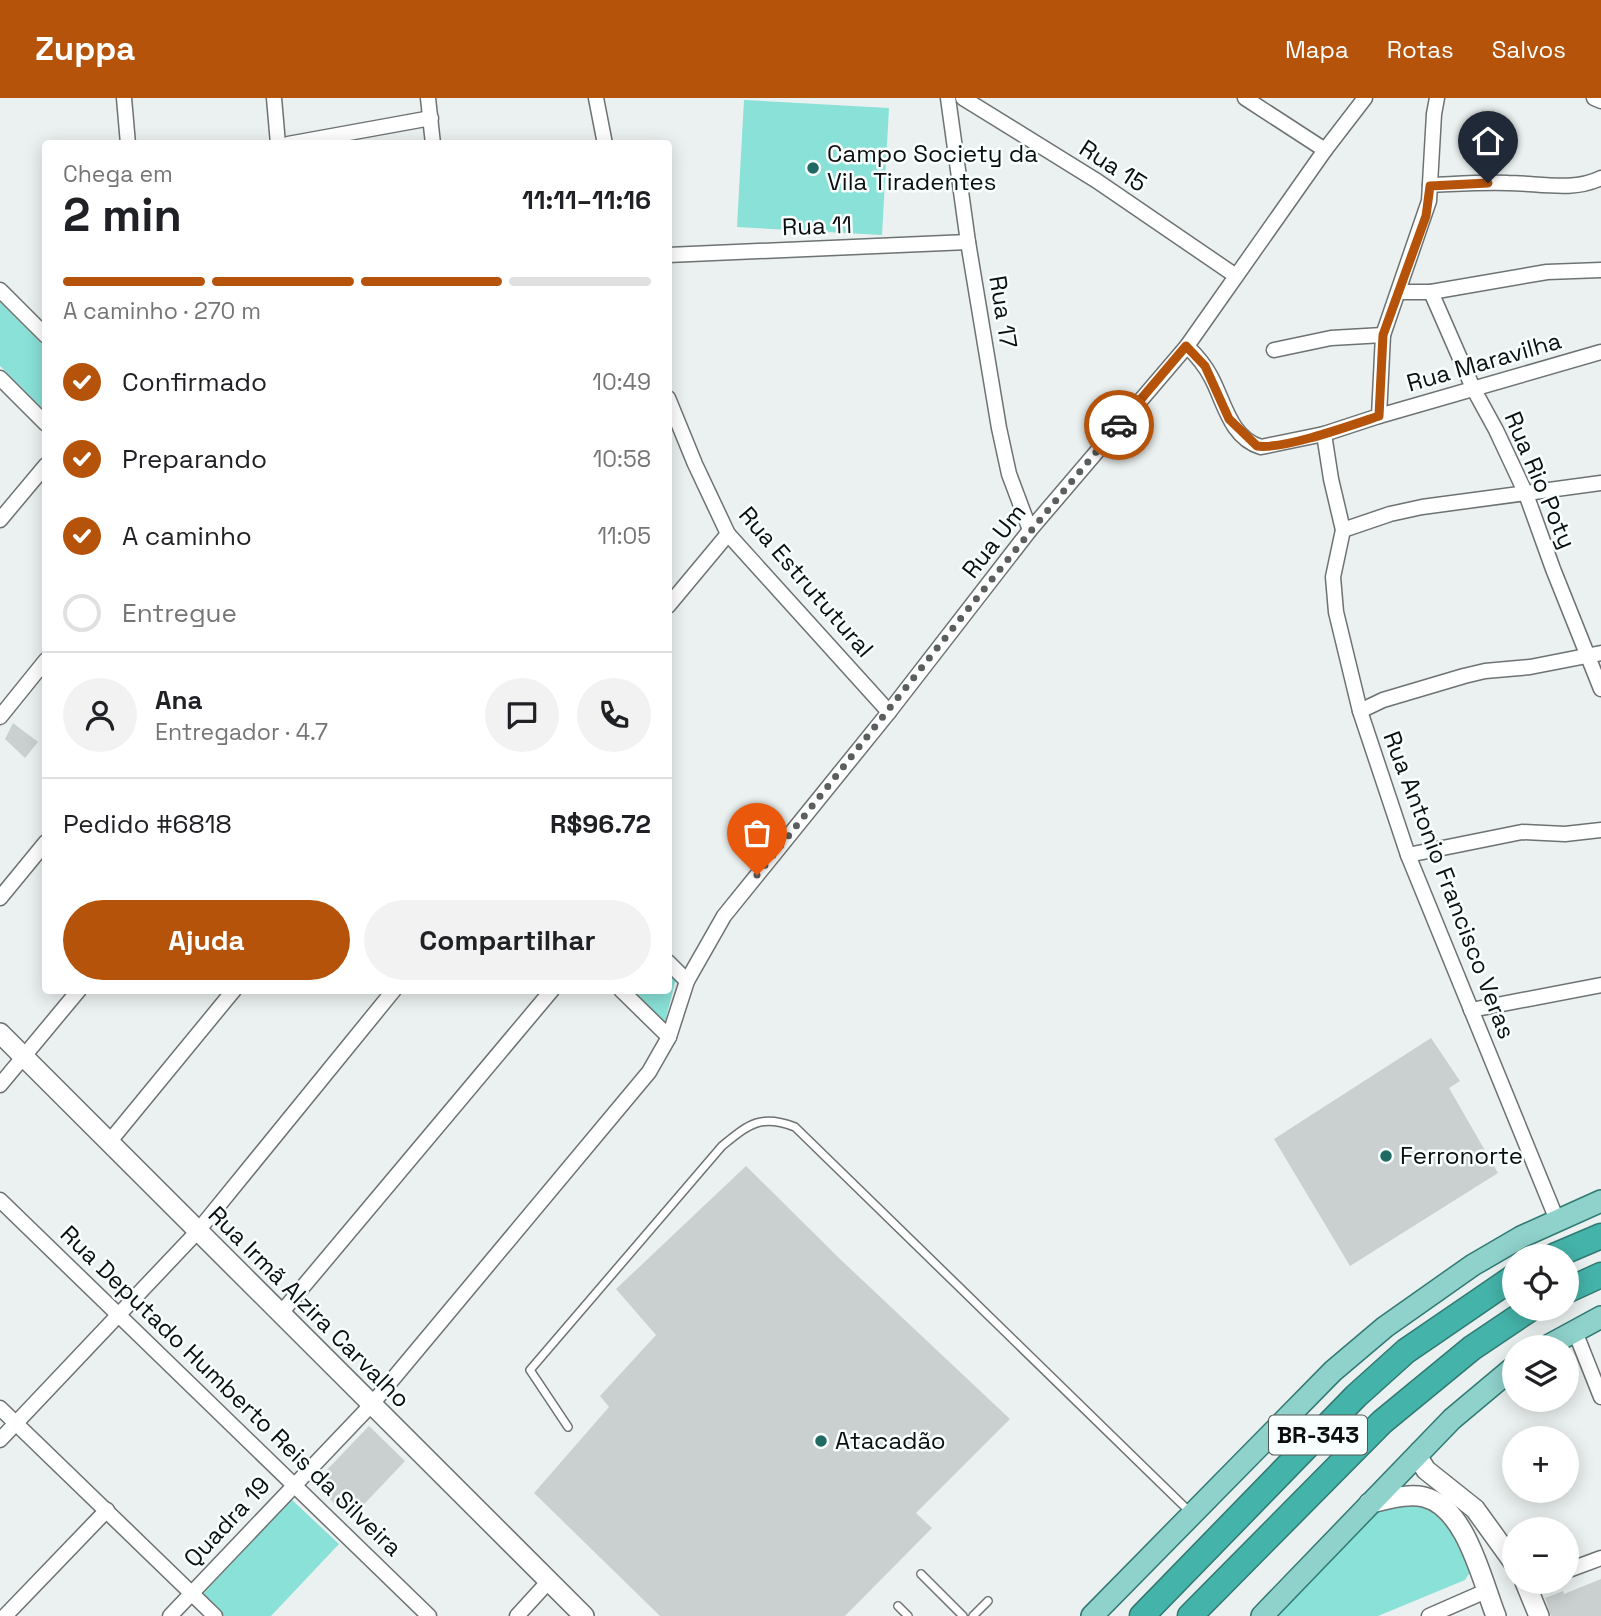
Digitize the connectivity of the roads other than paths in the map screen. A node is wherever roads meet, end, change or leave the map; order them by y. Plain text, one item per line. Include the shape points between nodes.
1 (124, 98) edge
2 (274, 98) edge
3 (428, 98) edge
4 (596, 98) edge
5 (948, 98) edge
6 (963, 98) edge
7 (1245, 98) edge
8 (1365, 98) edge
9 (1437, 98) edge
10 (1594, 98) edge
11 (1601, 101) edge
12 (431, 118) junction
13 (128, 140) edge
14 (278, 140) edge
15 (310, 140) edge
16 (433, 140) edge
17 (604, 140) edge
18 (1325, 150) junction
19 (1601, 178) edge
20 (1430, 186) junction
21 (968, 242) junction
22 (672, 255) edge
23 (1601, 270) edge
24 (1236, 276) junction
25 (0, 290) edge
26 (1399, 292) junction
27 (1431, 292) junction
28 (42, 332) edge
29 (1383, 335) junction
30 (1186, 346) junction
31 (1274, 350) dead end
32 (1601, 352) edge
33 (0, 378) edge
34 (1473, 388) junction
35 (672, 408) edge
36 (1379, 416) junction
37 (42, 420) edge
38 (1324, 434) junction
39 (42, 470) edge
40 (1601, 483) edge
41 (1526, 494) junction
42 (0, 520) edge
43 (1030, 530) junction
44 (1343, 530) junction
45 (728, 534) junction
46 (672, 601) edge
47 (1595, 654) edge
48 (42, 665) edge
49 (1601, 689) edge
50 (1360, 711) junction
51 (889, 712) junction
52 (0, 717) edge
53 (1601, 830) edge
54 (42, 847) edge
55 (1408, 855) junction
56 (0, 898) edge
57 (672, 966) edge
58 (687, 981) junction
59 (1601, 985) edge
60 (76, 994) edge
61 (231, 994) edge
62 (391, 994) edge
63 (549, 994) edge
64 (625, 994) edge
65 (1471, 1010) junction
66 (0, 1032) edge
67 (668, 1037) junction
68 (24, 1057) junction
69 (0, 1085) edge
70 (110, 1141) junction
71 (0, 1200) edge
72 (1601, 1201) edge
73 (1556, 1220) junction
74 (197, 1231) junction
75 (1601, 1236) edge
76 (1579, 1245) edge
77 (1601, 1275) edge
78 (1502, 1285) edge
79 (1579, 1285) edge
80 (282, 1313) junction
81 (119, 1314) junction
82 (1601, 1317) edge
83 (1512, 1321) edge
84 (1574, 1329) junction
85 (1565, 1335) edge
86 (1502, 1377) edge
87 (1601, 1397) edge
88 (372, 1404) junction
89 (0, 1408) edge
90 (16, 1423) junction
91 (568, 1427) dead end
92 (0, 1440) edge
93 (1420, 1451) junction
94 (294, 1483) junction
95 (1369, 1503) junction
96 (107, 1510) junction
97 (1191, 1514) junction
98 (1502, 1545) edge
99 (1502, 1554) edge
100 (1475, 1557) junction
101 (1601, 1558) edge
102 (1579, 1566) edge
103 (920, 1574) dead end
104 (548, 1582) junction
105 (1486, 1591) junction
106 (192, 1592) junction
107 (1532, 1594) edge
108 (988, 1601) dead end
109 (898, 1606) dead end
110 (5, 1616) edge
111 (170, 1616) edge
112 (215, 1616) edge
113 (429, 1616) edge
114 (517, 1616) edge
115 (584, 1616) edge
116 (908, 1616) edge
117 (963, 1616) edge
118 (973, 1616) edge
119 (1092, 1616) edge
120 (1142, 1616) edge
121 (1190, 1616) edge
122 (1262, 1616) edge
123 (1429, 1616) edge
124 (1496, 1616) edge
125 (1539, 1616) edge

1 - 13 street
2 - 14 street
3 - 12 street
4 - 17 street
5 - 21 street, Rua 17
6 - 24 street, Rua 15 via 1097,181
7 - 18 street
8 - 18 street, Rua Um
9 - 20 street
10 - 11 street
12 - 15 street
12 - 16 street
18 - 24 street, Rua Um
19 - 20 street via 1570,186
20 - 26 street via 1426,216
21 - 22 street, Rua 11
21 - 43 street, Rua 17 via 999,428 1009,474
23 - 27 street via 1547,272
24 - 30 street, Rua Um
25 - 28 street
26 - 27 street
26 - 29 street
27 - 34 street, Rua Rio Poty
29 - 31 street via 1331,338
29 - 36 street
30 - 38 street via 1205,366 1229,419 1253,444 1270,446
30 - 43 street, Rua Um
32 - 34 street, Rua Maravilha
33 - 37 street
34 - 36 street, Rua Maravilha
34 - 41 street, Rua Rio Poty
35 - 45 street, Rua Estrututural
36 - 38 street, Rua Maravilha
38 - 44 street, Rua Antonio Francisco Veras
39 - 42 street
40 - 41 street
41 - 44 street via 1422,507
41 - 47 street, Rua Rio Poty via 1553,569
43 - 51 street, Rua Um
44 - 50 street, Rua Antonio Francisco Veras via 1333,593
45 - 46 street
45 - 51 street, Rua Estrututural
47 - 49 street, Rua Rio Poty
47 - 50 street via 1464,676
48 - 52 street
50 - 55 street, Rua Antonio Francisco Veras
51 - 58 street, Rua Um via 724,916
53 - 55 street via 1522,832
54 - 56 street
55 - 65 street, Rua Antonio Francisco Veras
57 - 58 street
58 - 67 street, Rua Um
59 - 65 street
60 - 68 street
61 - 70 street
62 - 74 street
63 - 80 street
64 - 67 street
65 - 73 street, Rua Antonio Francisco Veras
66 - 68 street, Rua Irmã Alzira Carvalho
67 - 88 street, Rua Um via 625,1102
68 - 69 street
68 - 70 street, Rua Irmã Alzira Carvalho
70 - 74 street, Rua Irmã Alzira Carvalho
71 - 81 street, Rua Deputado Humberto Reis da Silveira
72 - 73 main road
73 - 97 main road via 1472,1265 1385,1327 1333,1371
74 - 80 street, Rua Irmã Alzira Carvalho
74 - 81 street
75 - 76 highway
77 - 79 highway
78 - 120 highway, BR-343 via 1406,1352 1356,1396
80 - 88 street, Rua Irmã Alzira Carvalho
81 - 90 street
81 - 94 street, Rua Deputado Humberto Reis da Silveira
82 - 84 main road
83 - 121 highway, BR-343 via 1382,1422
84 - 85 main road
84 - 87 street
86 - 93 main road
88 - 94 street, Quadra 19
88 - 104 street, Rua Irmã Alzira Carvalho
89 - 90 street
90 - 92 street
90 - 96 street
91 - 97 lane via 530,1370 722,1146 747,1125 779,1121 794,1128
93 - 95 main road
93 - 98 street via 1419,1460 1426,1470 1475,1509
94 - 106 street, Quadra 19
94 - 113 street, Rua Deputado Humberto Reis da Silveira
95 - 100 street via 1424,1497 1441,1505 1458,1524
95 - 122 main road
96 - 106 street
96 - 110 street
97 - 119 main road
99 - 100 street via 1484,1550
100 - 105 street
101 - 102 street
103 - 117 lane
104 - 114 street
104 - 115 street, Rua Irmã Alzira Carvalho
105 - 123 street
105 - 124 street
106 - 111 street, Quadra 19
106 - 112 street
107 - 125 street
108 - 118 lane
109 - 116 lane

